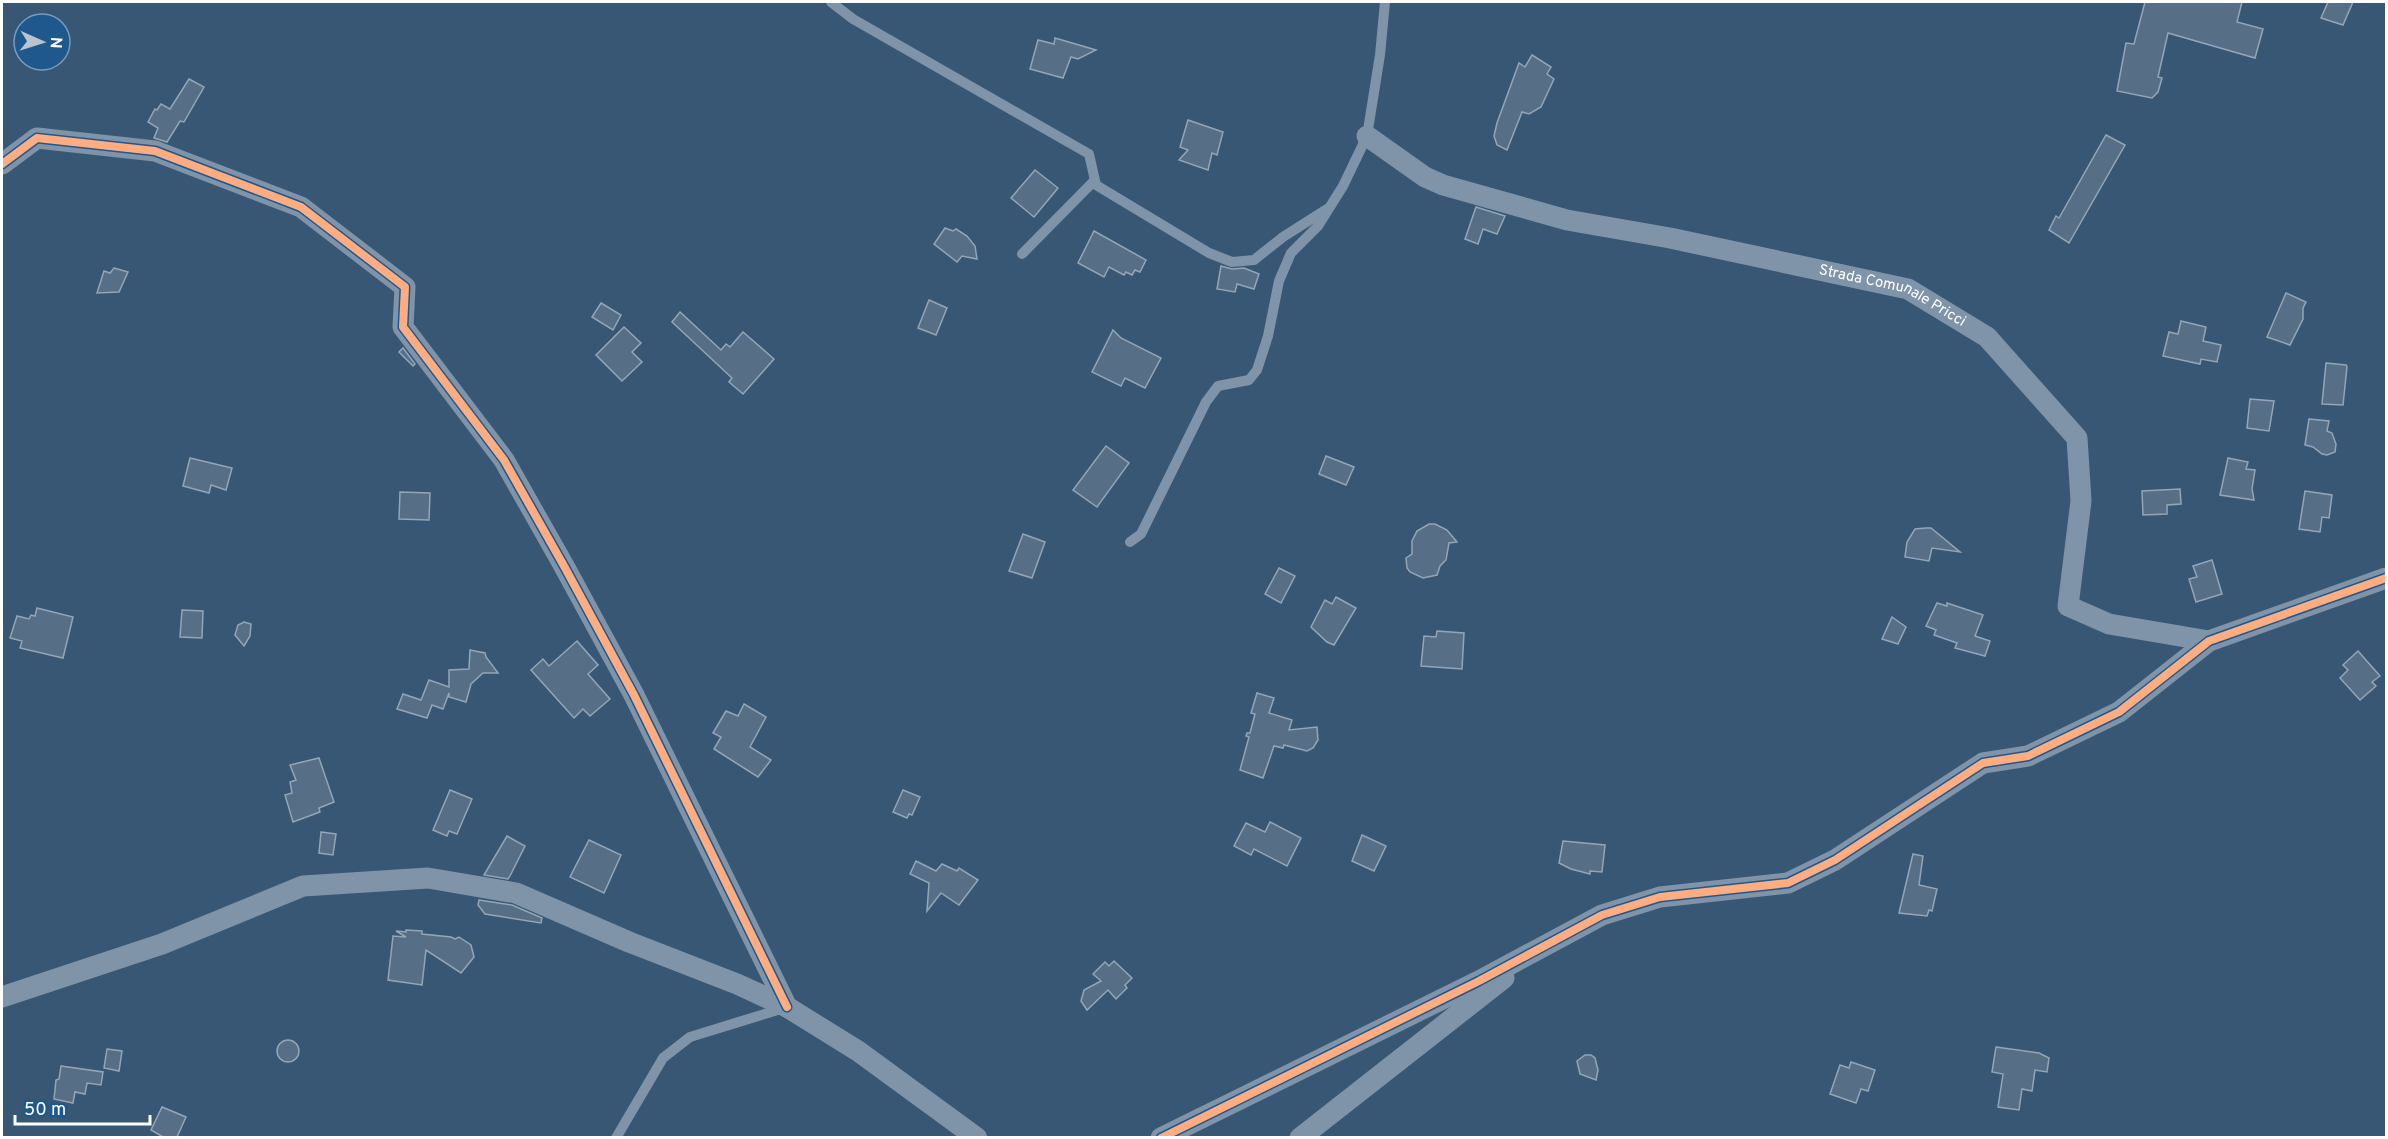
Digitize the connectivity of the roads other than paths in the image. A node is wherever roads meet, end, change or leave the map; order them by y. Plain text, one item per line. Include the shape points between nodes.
1 (831, 2) edge
2 (1385, 2) edge
3 (1367, 136) junction
4 (2, 164) edge
5 (1094, 181) junction
6 (1330, 207) junction
7 (1022, 254) dead end
8 (1130, 542) dead end
9 (2386, 578) edge
10 (2209, 641) junction
11 (1550, 943) junction
12 (2, 996) edge
13 (787, 1007) junction
14 (616, 1137) edge
15 (977, 1137) edge
16 (1161, 1137) edge
17 (1300, 1137) edge

1 - 5 lane via 853,19 1089,154
2 - 3 lane
3 - 6 lane
3 - 10 street, Strada Comunale Pricci via 1425,177 1443,185 1567,220 1908,289 1987,337 2077,438 2081,501 2068,606 2109,624
4 - 13 street via 37,138 155,151 301,207 405,287 403,327 504,460 559,556 639,706
5 - 6 lane via 1096,186 1209,254 1232,262 1254,260
5 - 7 lane
6 - 8 lane via 1292,253 1279,281 1257,370 1249,381 1218,386 1206,402 1141,534
9 - 10 street
10 - 11 street via 2119,712 2028,756 1983,763 1835,860 1788,883 1660,897 1602,915
11 - 16 street
11 - 17 street
12 - 13 street via 162,944 303,886 428,878 516,893
13 - 14 lane via 690,1037 663,1058
13 - 15 street via 858,1051

